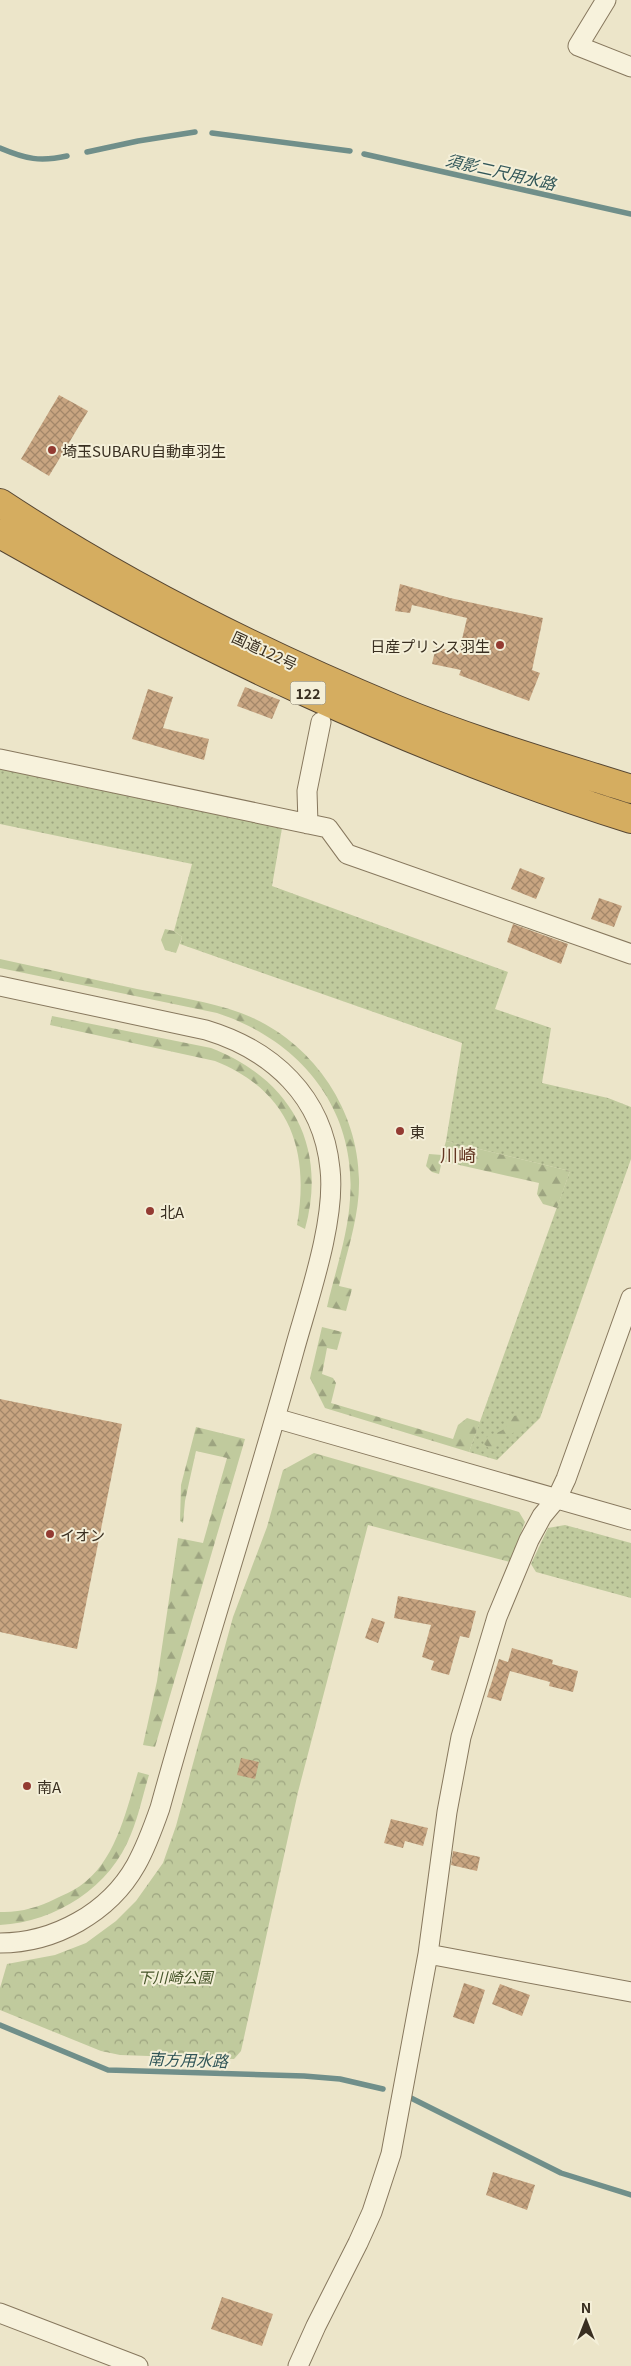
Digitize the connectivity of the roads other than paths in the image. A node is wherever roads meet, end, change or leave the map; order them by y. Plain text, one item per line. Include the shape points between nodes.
1 (606, 0) edge
2 (631, 67) edge
3 (0, 504) edge
4 (0, 534) edge
5 (321, 722) dead end
6 (0, 759) edge
7 (631, 789) edge
8 (631, 819) edge
9 (308, 824) junction
10 (631, 954) edge
11 (0, 986) edge
12 (631, 1298) edge
13 (275, 1418) junction
14 (557, 1498) junction
15 (631, 1520) edge
16 (0, 1943) edge
17 (428, 1954) junction
18 (631, 1992) edge
19 (0, 2313) edge
20 (138, 2366) edge
21 (298, 2366) edge

1 - 2 street via 578,46
3 - 7 highway, 国道122号 / 122 via 142,589 310,671 404,712 482,741
4 - 8 highway, 国道122号 / 122 via 103,592 263,672 474,765
5 - 9 street via 307,791
6 - 9 street
9 - 10 street via 328,828 347,854
11 - 13 street via 206,1030 230,1038 252,1048 282,1069 306,1100 317,1119 327,1152 331,1185 329,1208
12 - 14 street
13 - 14 street
13 - 16 street via 160,1808 136,1866 110,1898 74,1925 33,1941
14 - 15 street
14 - 17 street via 542,1516 504,1600 461,1737 447,1812
17 - 18 street
17 - 21 street via 399,2118 383,2181 358,2243
19 - 20 street

